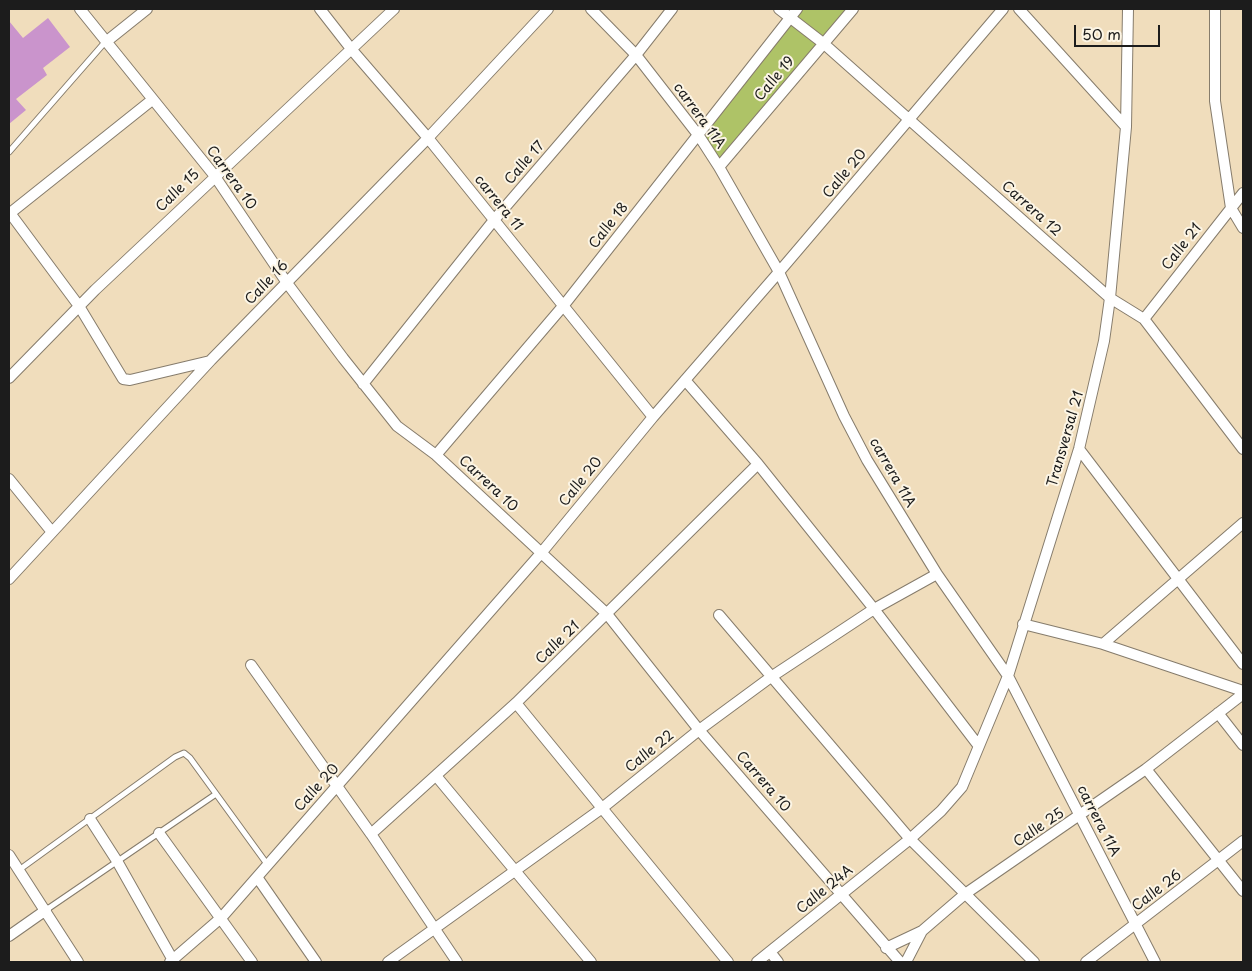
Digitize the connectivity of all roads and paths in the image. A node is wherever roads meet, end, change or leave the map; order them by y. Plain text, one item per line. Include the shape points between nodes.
1 (80, 9) edge
2 (146, 9) edge
3 (320, 9) edge
4 (394, 9) edge
5 (548, 9) edge
6 (591, 9) edge
7 (672, 9) edge
8 (779, 9) edge
9 (852, 9) edge
10 (1003, 9) edge
11 (1019, 9) edge
12 (1128, 9) edge
13 (1215, 9) edge
14 (794, 13) edge
15 (107, 41) junction
16 (823, 43) junction
17 (352, 50) junction
18 (636, 55) junction
19 (152, 100) junction
20 (909, 120) junction
21 (1126, 127) junction
22 (699, 136) junction
23 (428, 138) junction
24 (9, 152) edge
25 (719, 167) junction
26 (214, 175) junction
27 (1243, 193) edge
28 (1231, 208) junction
29 (9, 213) edge
30 (494, 220) junction
31 (1243, 228) edge
32 (779, 272) junction
33 (287, 282) junction
34 (1110, 298) junction
35 (564, 305) junction
36 (78, 306) junction
37 (1144, 319) junction
38 (211, 360) junction
39 (9, 378) edge
40 (684, 380) junction
41 (364, 384) junction
42 (652, 416) junction
43 (1079, 449) junction
44 (1243, 449) edge
45 (436, 455) junction
46 (758, 464) junction
47 (9, 479) edge
48 (1243, 523) edge
49 (52, 532) junction
50 (542, 552) junction
51 (937, 574) junction
52 (9, 579) edge
53 (1177, 580) junction
54 (874, 609) junction
55 (608, 614) junction
56 (719, 615) dead end
57 (1022, 624) junction
58 (1103, 644) junction
59 (1243, 664) edge
60 (251, 665) dead end
61 (1008, 676) junction
62 (771, 677) junction
63 (1243, 692) edge
64 (516, 703) junction
65 (1218, 713) junction
66 (699, 730) junction
67 (978, 745) junction
68 (1243, 745) edge
69 (1146, 769) junction
70 (436, 777) junction
71 (337, 786) junction
72 (216, 794) junction
73 (601, 809) junction
74 (1080, 816) junction
75 (90, 819) junction
76 (160, 833) junction
77 (371, 834) junction
78 (910, 839) junction
79 (1243, 842) edge
80 (9, 855) edge
81 (1220, 860) junction
82 (117, 861) junction
83 (267, 864) junction
84 (19, 870) junction
85 (517, 871) junction
86 (257, 877) junction
87 (1243, 891) edge
88 (842, 894) junction
89 (966, 894) junction
90 (46, 910) junction
91 (222, 917) junction
92 (1136, 924) junction
93 (435, 929) junction
94 (922, 931) junction
95 (9, 936) edge
96 (886, 948) junction
97 (771, 953) junction
98 (172, 961) edge
99 (78, 962) edge
100 (252, 962) edge
101 (316, 962) edge
102 (388, 962) edge
103 (457, 962) edge
104 (591, 962) edge
105 (728, 962) edge
106 (757, 962) edge
107 (778, 962) edge
108 (900, 962) edge
109 (906, 962) edge
110 (1034, 962) edge
111 (1086, 962) edge
112 (1155, 962) edge

1 - 15 street, Carrera 10
2 - 15 street
3 - 17 street, carrera 11
4 - 17 street, Calle 15
5 - 23 street, Calle 16
6 - 18 street, carrera 11A
7 - 18 street, Calle 17
8 - 14 street, Carrera 12
9 - 16 street, Calle 19
10 - 20 street, Calle 20
11 - 21 street
12 - 21 street, Transversal 21
13 - 28 street via 1215,101
14 - 16 street, Carrera 12
14 - 22 street, Calle 18
15 - 19 street, Carrera 10
15 - 24 lane
16 - 20 street, Carrera 12
16 - 25 street, Calle 19
17 - 23 street, carrera 11
17 - 26 street, Calle 15
18 - 22 street, carrera 11A
18 - 30 street, Calle 17
19 - 26 street, Carrera 10
19 - 29 street
20 - 32 street, Calle 20
20 - 34 street, Carrera 12
21 - 34 street, Transversal 21
22 - 25 street, carrera 11A
22 - 35 street, Calle 18
23 - 30 street, carrera 11
23 - 33 street, Calle 16
25 - 32 street, carrera 11A
26 - 33 street, Carrera 10
26 - 36 street, Calle 15
27 - 28 street, Calle 21
28 - 31 street
28 - 37 street, Calle 21
29 - 36 street
30 - 35 street, carrera 11
30 - 41 street, Calle 17
32 - 40 street, Calle 20
32 - 51 street, carrera 11A via 844,416
33 - 38 street, Calle 16
33 - 41 street, Carrera 10
34 - 37 street, Carrera 12
34 - 43 street, Transversal 21 via 1093,396
35 - 42 street, carrera 11
35 - 45 street, Calle 18
36 - 38 street via 123,379
36 - 39 street, Calle 15
37 - 44 street, Carrera 12
38 - 49 street, Calle 16
40 - 42 street, Calle 20
40 - 46 street
41 - 45 street, Carrera 10 via 397,426
42 - 50 street, Calle 20
43 - 53 street
43 - 57 street, Transversal 21
45 - 50 street, Carrera 10
46 - 54 street
46 - 55 street, Calle 21
47 - 49 street
48 - 53 street
49 - 52 street, Calle 16
50 - 55 street, Carrera 10
50 - 71 street, Calle 20
51 - 54 street, Calle 22
51 - 61 street, carrera 11A
53 - 58 street
53 - 59 street
54 - 62 street, Calle 22
54 - 67 street
55 - 64 street, Calle 21
55 - 66 street, Carrera 10
56 - 62 street
57 - 58 street
57 - 61 street, Transversal 21
58 - 63 street
60 - 71 street
61 - 67 street, Transversal 21
61 - 74 street, carrera 11A
62 - 66 street, Calle 22
62 - 78 street
63 - 65 street, Calle 25
64 - 70 street, Calle 21
64 - 73 street
65 - 68 street
65 - 69 street, Calle 25
66 - 73 street, Calle 22
66 - 88 street, Carrera 10
67 - 78 street, Transversal 21 via 962,787
69 - 74 street, Calle 25
69 - 81 street
70 - 77 street, Calle 21
70 - 85 street
71 - 77 street
71 - 83 street, Calle 20
72 - 75 lane via 184,754 174,757
72 - 76 lane
72 - 83 lane
73 - 85 street, Calle 22
73 - 105 street
74 - 89 street, Calle 25
74 - 92 street, carrera 11A
75 - 82 street
75 - 84 lane
76 - 82 lane
76 - 91 street
77 - 93 street
78 - 88 street, Calle 24A
78 - 89 street
79 - 81 street, Calle 26
80 - 84 street
81 - 87 street
81 - 92 street, Calle 26
82 - 90 lane
82 - 98 street
83 - 86 street, Calle 20
84 - 90 street
85 - 93 street, Calle 22
85 - 104 street
86 - 91 street, Calle 20
86 - 101 street
88 - 96 street, Carrera 10
88 - 97 street, Calle 24A
89 - 94 street, Calle 25
89 - 110 street
90 - 95 street
90 - 99 street
91 - 98 street, Calle 20
91 - 100 street
92 - 111 street, Calle 26
92 - 112 street, carrera 11A
93 - 102 street, Calle 22
93 - 103 street
94 - 96 street, Calle 25
94 - 109 street, Calle 25
96 - 108 street, Carrera 10
97 - 106 street, Calle 24A
97 - 107 street

